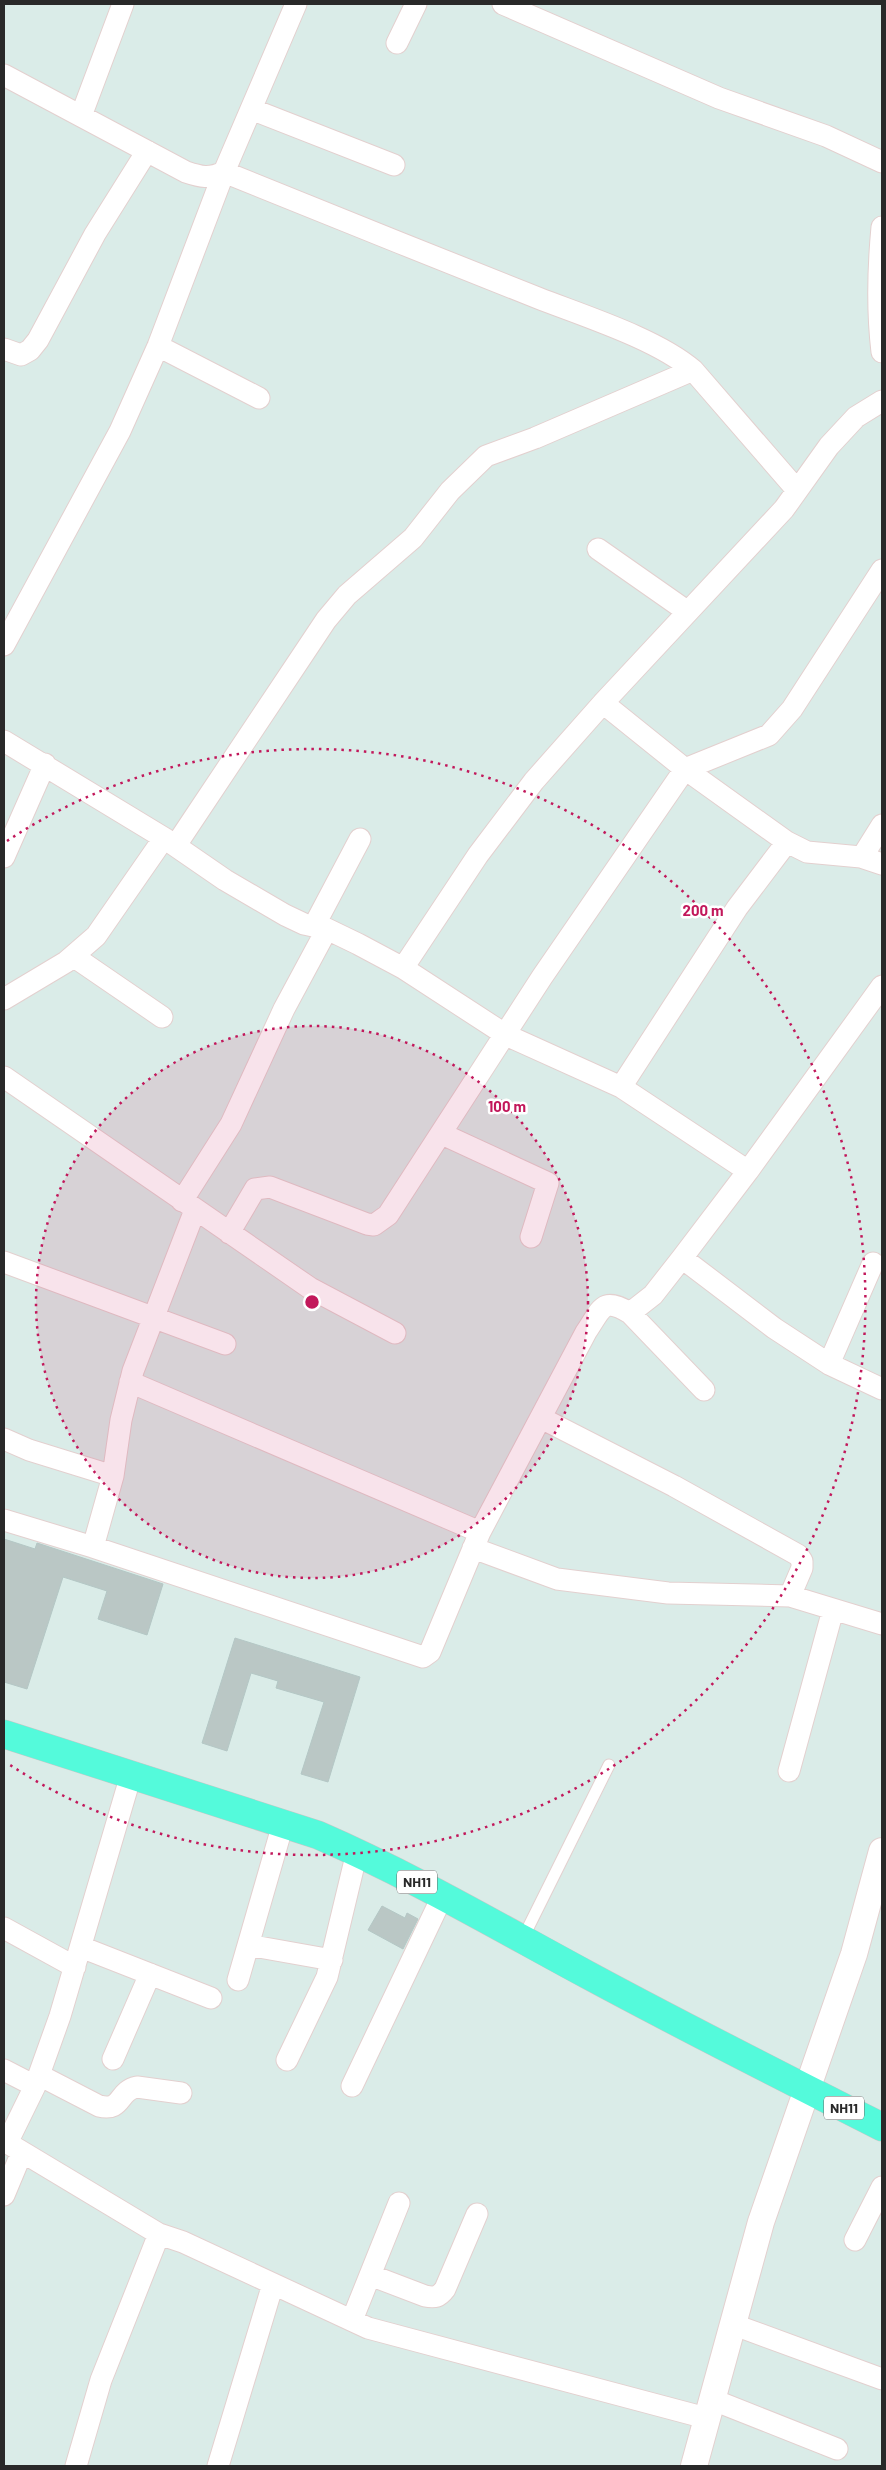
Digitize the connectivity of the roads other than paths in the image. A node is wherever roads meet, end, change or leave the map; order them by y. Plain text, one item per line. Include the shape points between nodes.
1 (123, 4) edge
2 (296, 4) edge
3 (416, 4) edge
4 (503, 4) edge
5 (397, 43) dead end
6 (4, 75) edge
7 (251, 109) junction
8 (81, 116) junction
9 (147, 151) junction
10 (882, 162) edge
11 (394, 165) dead end
12 (224, 172) junction
13 (882, 227) edge
14 (158, 346) junction
15 (4, 349) edge
16 (882, 352) edge
17 (693, 370) junction
18 (259, 398) dead end
19 (880, 406) edge
20 (798, 490) junction
21 (598, 549) dead end
22 (882, 570) edge
23 (688, 612) junction
24 (4, 645) edge
25 (603, 703) junction
26 (4, 741) edge
27 (45, 764) junction
28 (685, 769) junction
29 (882, 825) edge
30 (360, 839) dead end
31 (170, 841) junction
32 (788, 842) junction
33 (4, 857) edge
34 (872, 861) edge
35 (321, 928) junction
36 (73, 956) junction
37 (403, 968) junction
38 (882, 986) edge
39 (4, 999) edge
40 (162, 1017) dead end
41 (506, 1035) junction
42 (4, 1077) edge
43 (621, 1088) junction
44 (442, 1134) junction
45 (748, 1171) junction
46 (189, 1206) junction
47 (229, 1233) junction
48 (531, 1237) dead end
49 (682, 1258) junction
50 (4, 1262) edge
51 (873, 1264) dead end
52 (630, 1313) junction
53 (155, 1317) junction
54 (395, 1333) dead end
55 (224, 1344) dead end
56 (829, 1364) junction
57 (130, 1382) junction
58 (882, 1389) edge
59 (704, 1390) dead end
60 (541, 1418) junction
61 (4, 1439) edge
62 (113, 1476) junction
63 (4, 1520) edge
64 (476, 1540) junction
65 (93, 1547) junction
66 (790, 1596) junction
67 (833, 1610) junction
68 (882, 1624) edge
69 (4, 1734) edge
70 (609, 1765) dead end
71 (789, 1771) dead end
72 (131, 1775) junction
73 (283, 1824) junction
74 (882, 1851) edge
75 (357, 1852) junction
76 (443, 1895) junction
77 (4, 1928) edge
78 (522, 1940) junction
79 (248, 1945) junction
80 (81, 1946) junction
81 (332, 1960) junction
82 (75, 1967) junction
83 (150, 1974) junction
84 (238, 1980) dead end
85 (211, 1998) dead end
86 (113, 2059) dead end
87 (287, 2060) dead end
88 (4, 2070) edge
89 (37, 2081) junction
90 (352, 2086) dead end
91 (806, 2089) junction
92 (181, 2093) dead end
93 (882, 2127) edge
94 (11, 2146) edge
95 (882, 2188) edge
96 (4, 2195) edge
97 (399, 2203) dead end
98 (477, 2214) dead end
99 (159, 2234) junction
100 (855, 2240) dead end
101 (370, 2276) junction
102 (273, 2284) junction
103 (352, 2320) junction
104 (732, 2324) junction
105 (882, 2379) edge
106 (709, 2409) junction
107 (837, 2449) dead end
108 (76, 2466) edge
109 (218, 2466) edge
110 (694, 2466) edge

1 - 8 street
2 - 7 street
3 - 5 street
4 - 10 street via 718,98 826,136
6 - 8 street
7 - 11 street
7 - 12 street
8 - 9 street
9 - 12 street via 203,178
9 - 15 street via 95,234 38,340 21,355
12 - 14 street
12 - 17 street via 613,328 676,357
13 - 16 street via 878,287
14 - 18 street
14 - 24 street via 120,430
17 - 20 street
17 - 31 street via 486,456 469,471 413,538 347,595 326,620
19 - 20 street via 856,417 829,446
20 - 23 street
21 - 23 street
22 - 28 street via 792,710 769,735
23 - 25 street
25 - 28 street
25 - 37 street via 528,788 478,855
26 - 27 street
27 - 31 street
27 - 33 street
28 - 32 street
28 - 41 street
29 - 34 street
30 - 35 street
31 - 35 street via 225,880 285,915
31 - 36 street via 96,936
32 - 34 street via 808,852
32 - 43 street via 738,908
35 - 37 street
35 - 46 street via 232,1124
36 - 39 street
36 - 40 street
37 - 41 street
38 - 45 street
41 - 43 street
41 - 44 street
42 - 46 street
43 - 45 street
44 - 47 street via 388,1216 374,1225 270,1187 262,1187 255,1189
44 - 48 street via 548,1184
45 - 49 street
46 - 47 street
46 - 53 street
47 - 54 street via 310,1288
49 - 52 street via 653,1295
49 - 56 street via 774,1328
50 - 53 street
51 - 56 street
52 - 59 street
52 - 60 street via 615,1304 601,1310
53 - 55 street
53 - 57 street
56 - 58 street
57 - 62 street
57 - 64 street
60 - 64 street
60 - 66 street via 674,1486 798,1555 802,1568
61 - 62 street
62 - 65 street
63 - 65 street
64 - 65 street via 430,1652 423,1657
64 - 66 street via 557,1579 668,1593
66 - 67 street
67 - 68 street
67 - 71 street
69 - 72 highway, NH11
70 - 78 lane
72 - 73 highway, NH11
72 - 80 street
73 - 75 highway, NH11
73 - 79 street
74 - 91 street via 854,1954
75 - 76 highway, NH11
75 - 81 street
76 - 78 highway, NH11
76 - 90 street
77 - 82 street
78 - 91 highway, NH11
79 - 81 street
79 - 84 street
80 - 82 street
80 - 83 street
81 - 87 street
82 - 89 street
83 - 85 street
83 - 86 street
88 - 89 street
89 - 92 street via 108,2108 114,2107 130,2088
89 - 94 street
91 - 93 highway, NH11
91 - 104 street via 761,2222
94 - 96 street
94 - 99 street
95 - 100 street
97 - 101 street
98 - 101 street via 439,2296 425,2296
99 - 102 street
99 - 108 street via 101,2380
101 - 103 street
102 - 103 street
102 - 109 street
103 - 106 street via 368,2328
104 - 105 street
104 - 106 street
106 - 107 street
106 - 110 street

